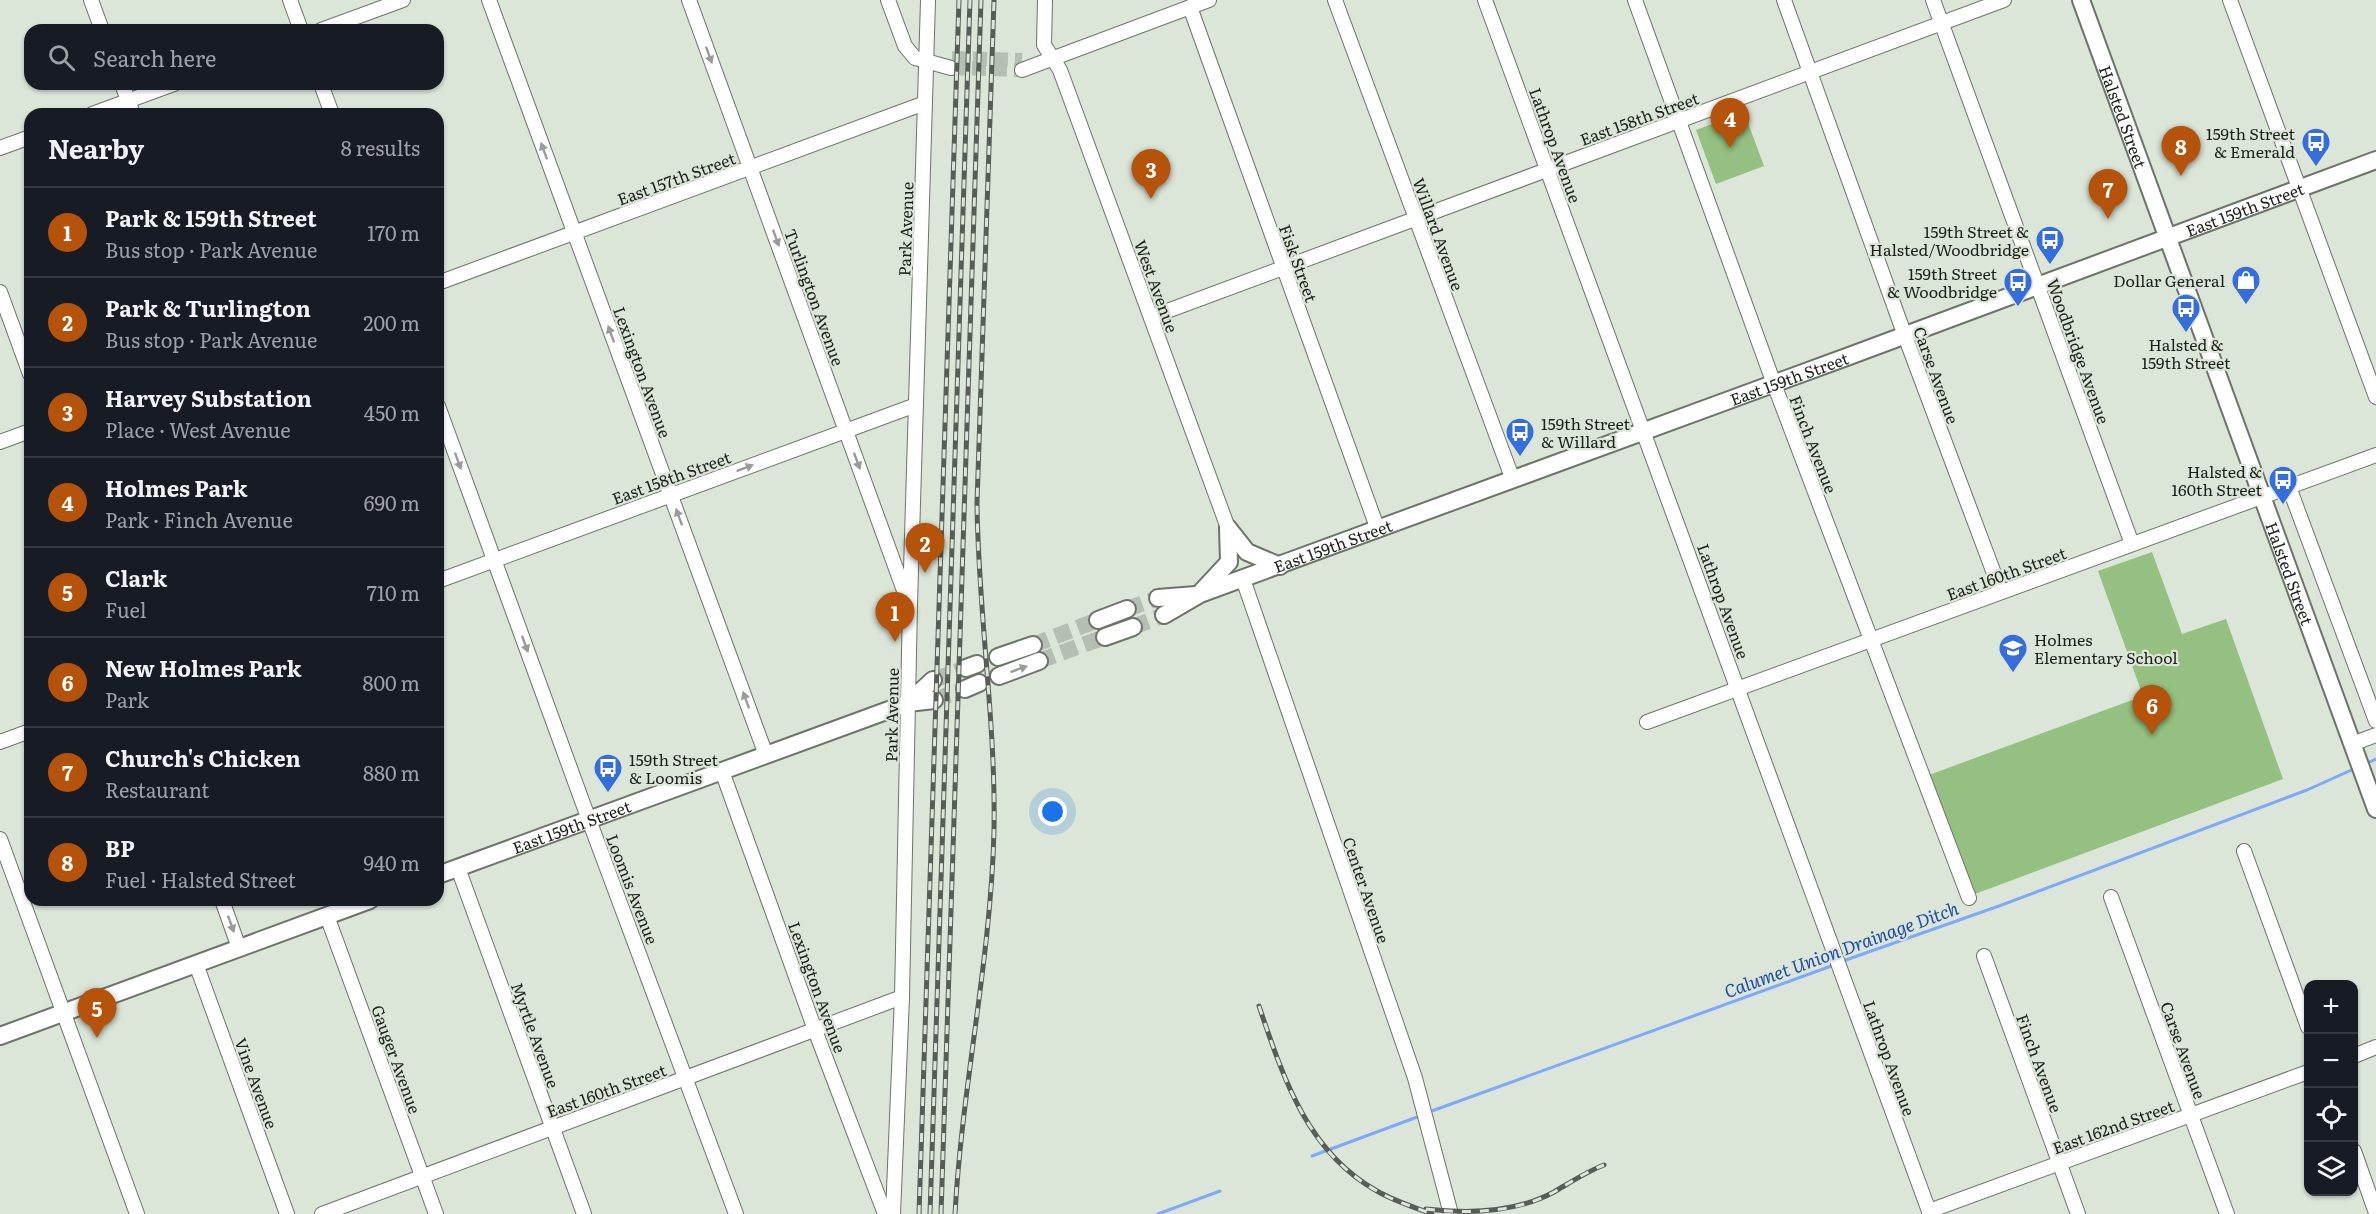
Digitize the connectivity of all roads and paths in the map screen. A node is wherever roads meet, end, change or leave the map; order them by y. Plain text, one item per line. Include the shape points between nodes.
1 (92, 0) edge
2 (290, 0) edge
3 (403, 0) edge
4 (489, 0) edge
5 (689, 0) edge
6 (888, 0) edge
7 (928, 0) edge
8 (1045, 0) edge
9 (1209, 0) edge
10 (1335, 0) edge
11 (1485, 0) edge
12 (1635, 0) edge
13 (1784, 0) edge
14 (1933, 0) edge
15 (2004, 0) edge
16 (2081, 0) edge
17 (2230, 0) edge
18 (1190, 7) junction
19 (1941, 23) junction
20 (100, 24) edge
21 (299, 24) edge
22 (337, 24) edge
23 (1051, 58) junction
24 (927, 61) junction
25 (951, 63) tunnel mouth
26 (1022, 65) tunnel mouth
27 (1810, 72) junction
28 (124, 90) edge
29 (163, 90) edge
30 (323, 90) edge
31 (925, 103) junction
32 (131, 107) edge
33 (330, 108) edge
34 (1679, 120) junction
35 (24, 139) edge
36 (0, 148) edge
37 (2376, 159) edge
38 (751, 168) junction
39 (1547, 169) junction
40 (2299, 188) junction
41 (1416, 218) junction
42 (574, 233) junction
43 (2167, 236) junction
44 (1284, 267) junction
45 (444, 281) edge
46 (2037, 285) junction
47 (0, 292) edge
48 (1150, 317) junction
49 (1905, 336) junction
50 (24, 358) edge
51 (1774, 384) junction
52 (2376, 397) edge
53 (916, 405) junction
54 (444, 422) edge
55 (846, 430) junction
56 (1643, 432) junction
57 (24, 433) edge
58 (0, 442) edge
59 (2376, 455) edge
60 (1513, 480) junction
61 (2289, 487) junction
62 (671, 496) junction
63 (2262, 497) junction
64 (1228, 528) junction
65 (1378, 530) junction
66 (2132, 544) junction
67 (494, 560) junction
68 (1280, 566) junction
69 (444, 579) edge
70 (1243, 579) junction
71 (2001, 592) junction
72 (1200, 594) junction
73 (1158, 598) tunnel mouth
74 (910, 604) junction
75 (1127, 609) tunnel mouth
76 (1164, 615) tunnel mouth
77 (1098, 620) tunnel mouth
78 (1133, 627) tunnel mouth
79 (1105, 637) tunnel mouth
80 (1871, 640) junction
81 (1033, 645) tunnel mouth
82 (998, 657) dead end
83 (1039, 662) tunnel mouth
84 (999, 676) dead end
85 (933, 680) tunnel mouth
86 (1738, 688) junction
87 (934, 700) tunnel mouth
88 (908, 703) junction
89 (2376, 721) edge
90 (1647, 722) dead end
91 (24, 733) edge
92 (2376, 735) edge
93 (0, 742) edge
94 (2352, 744) junction
95 (766, 755) junction
96 (722, 771) junction
97 (2371, 786) edge
98 (2376, 809) edge
99 (589, 820) junction
100 (0, 839) edge
101 (2244, 851) dead end
102 (458, 868) junction
103 (444, 873) edge
104 (2111, 897) dead end
105 (1969, 898) dead end
106 (24, 904) edge
107 (25, 906) edge
108 (224, 906) edge
109 (354, 906) edge
110 (327, 916) junction
111 (239, 948) junction
112 (1984, 957) dead end
113 (196, 964) junction
114 (902, 997) junction
115 (64, 1012) junction
116 (2304, 1016) edge
117 (815, 1030) junction
118 (0, 1036) edge
119 (2376, 1047) edge
120 (2358, 1054) edge
121 (2304, 1073) edge
122 (686, 1078) junction
123 (2191, 1115) junction
124 (553, 1128) junction
125 (2358, 1162) edge
126 (2059, 1163) junction
127 (423, 1176) junction
128 (1929, 1213) edge
129 (2376, 1213) edge
130 (137, 1214) edge
131 (287, 1214) edge
132 (322, 1214) edge
133 (436, 1214) edge
134 (584, 1214) edge
135 (736, 1214) edge
136 (885, 1214) edge
137 (893, 1214) edge
138 (1451, 1214) edge
139 (2078, 1214) edge
140 (2227, 1214) edge

1 - 20 street
2 - 21 street
3 - 22 street
42 -> 4 street, Lexington Avenue
5 -> 38 street, Turlington Avenue
6 - 24 street via 905,46 915,58
7 - 24 street, Park Avenue
8 - 23 street, West Avenue via 1044,45
9 - 18 street
10 - 41 street, Willard Avenue
11 - 39 street, Lathrop Avenue
12 - 34 street, Finch Avenue
13 - 27 street, Carse Avenue
14 - 19 street, Woodbridge Avenue
15 - 19 street, East 158th Street
16 - 43 main road, Halsted Street
17 - 40 street
18 - 23 street
18 - 44 street, Fisk Street
19 - 27 street, East 158th Street
19 - 46 street, Woodbridge Avenue
23 - 26 street
23 - 48 street, West Avenue via 1060,70
24 - 25 street
24 - 31 street, Park Avenue
27 - 34 street, East 158th Street
27 - 49 street, Carse Avenue
28 - 32 street
29 - 32 street
30 - 33 street
31 - 38 street, East 157th Street
31 - 53 street, Park Avenue
34 - 39 street, East 158th Street
34 - 51 street, Finch Avenue
35 - 36 street
37 - 40 main road, East 159th Street
38 - 42 street, East 157th Street
38 -> 55 street, Turlington Avenue
39 - 41 street, East 158th Street
39 - 56 street, Lathrop Avenue
40 - 43 main road, East 159th Street
40 - 52 street
41 - 44 street, East 158th Street
41 - 60 street, Willard Avenue
42 - 45 street, East 157th Street
62 -> 42 street, Lexington Avenue
43 - 46 main road, East 159th Street
43 - 63 main road, Halsted Street
44 - 48 street, East 158th Street
44 - 65 street, Fisk Street
46 - 49 main road, East 159th Street
46 - 66 street, Woodbridge Avenue
47 - 50 street
48 - 64 street, West Avenue
49 - 51 main road, East 159th Street
49 - 71 street, Carse Avenue
51 - 56 main road, East 159th Street
51 - 80 street, Finch Avenue
53 - 55 street, East 158th Street
53 - 74 street, Park Avenue
54 -> 67 street, Loomis Avenue
62 -> 55 street, East 158th Street
55 -> 74 street, Turlington Avenue
56 - 60 main road, East 159th Street
56 - 86 street, Lathrop Avenue
57 - 58 street
59 - 61 street, East 160th Street
60 - 65 main road, East 159th Street
61 - 63 street, East 160th Street
61 - 89 street, Halsted Street
62 - 67 street, East 158th Street
95 -> 62 street, Lexington Avenue
63 - 66 street, East 160th Street
63 - 94 main road, Halsted Street
64 - 68 main road via 1247,552
64 - 72 main road via 1229,562
65 - 68 main road, East 159th Street
66 - 71 street, East 160th Street
67 - 69 street, East 158th Street
67 -> 99 street, Loomis Avenue
68 - 70 main road, East 159th Street
70 - 72 main road, East 159th Street
70 - 138 street, Center Avenue via 1421,1099
71 - 80 street, East 160th Street
72 - 73 main road, East 159th Street
72 - 76 main road, East 159th Street
74 - 88 street, Park Avenue
75 - 77 main road
78 - 79 main road
80 - 86 street, East 160th Street
80 - 105 street, Finch Avenue
81 - 82 main road
84 -> 83 main road
85 - 88 main road, East 159th Street
86 - 90 street, East 160th Street
86 - 128 street, Lathrop Avenue
87 - 88 main road, East 159th Street
88 - 95 main road, East 159th Street
88 - 114 street, Park Avenue
91 - 93 street
92 - 94 street
94 - 97 main road, Halsted Street
95 - 96 main road, East 159th Street
96 - 99 main road, East 159th Street
96 - 117 street, Lexington Avenue
97 - 98 main road, Halsted Street
99 - 102 main road, East 159th Street
99 - 122 street, Loomis Avenue
100 - 106 street
101 - 116 street
102 - 103 main road, East 159th Street
102 - 124 street, Myrtle Avenue
104 - 123 street, Carse Avenue
107 - 115 street
108 -> 111 street
109 - 110 main road
110 - 111 main road
110 - 127 street, Gauger Avenue
111 - 113 main road
112 - 126 street, Finch Avenue
113 - 115 main road
113 - 131 street, Vine Avenue
114 - 117 street, East 160th Street
114 - 137 street, Park Avenue
115 - 118 main road
115 - 130 street
117 - 122 street, East 160th Street
117 - 136 street, Lexington Avenue
119 - 120 street
121 - 123 street, East 162nd Street
122 - 124 street, East 160th Street
122 - 135 street, Loomis Avenue
123 - 126 street, East 162nd Street
123 - 140 street, Carse Avenue
124 - 127 street, East 160th Street
124 - 134 street, Myrtle Avenue
125 - 129 street
126 - 128 street, East 162nd Street
126 - 139 street, Finch Avenue
127 - 132 street, East 160th Street
127 - 133 street, Gauger Avenue

